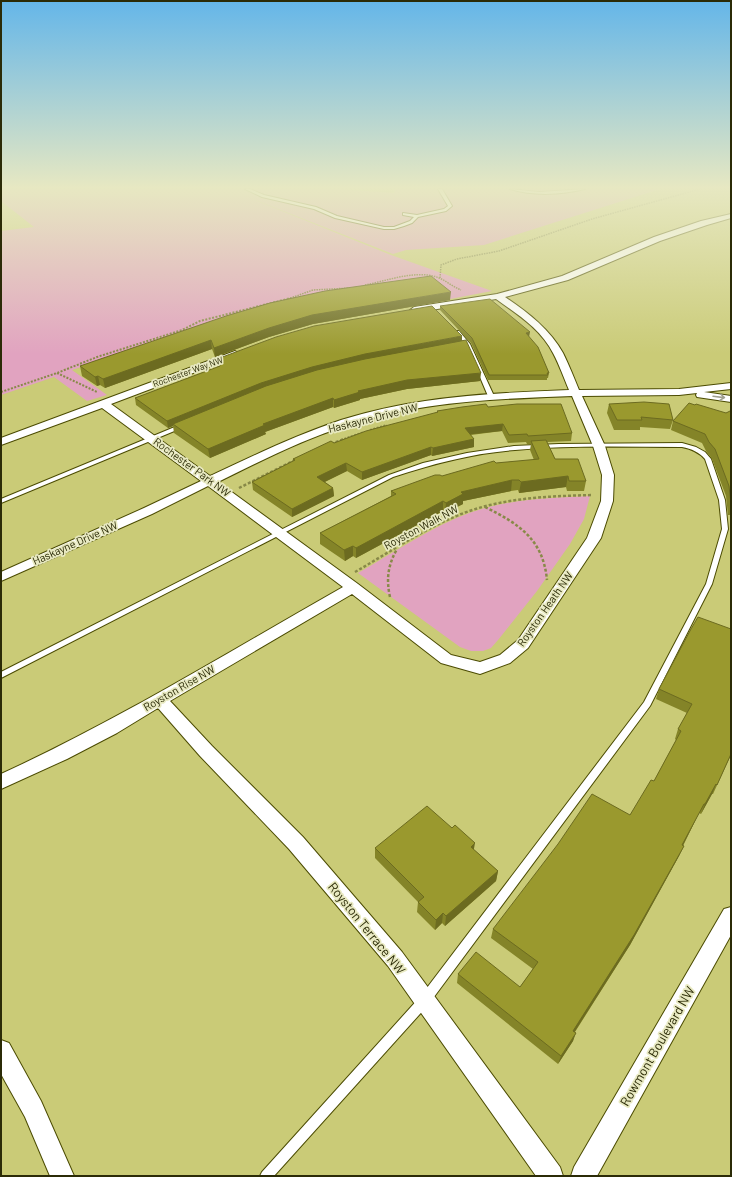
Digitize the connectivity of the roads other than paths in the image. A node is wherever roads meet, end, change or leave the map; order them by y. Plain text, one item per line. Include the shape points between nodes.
1 (647, 244) edge
2 (533, 276) dead end
3 (546, 283) junction
4 (498, 296) junction
5 (405, 312) edge
6 (452, 327) edge
7 (468, 344) junction
8 (461, 346) edge
9 (245, 350) edge
10 (731, 386) edge
11 (679, 392) junction
12 (576, 393) junction
13 (491, 396) junction
14 (102, 399) junction
15 (731, 399) edge
16 (187, 424) edge
17 (152, 439) junction
18 (1, 442) edge
19 (599, 446) junction
20 (211, 481) junction
21 (1, 501) edge
22 (279, 532) junction
23 (1, 577) edge
24 (354, 580) junction
25 (1, 675) edge
26 (160, 700) junction
27 (1, 782) edge
28 (731, 916) edge
29 (424, 1001) junction
30 (1, 1051) edge
31 (62, 1176) edge
32 (266, 1176) edge
33 (551, 1176) edge
34 (583, 1176) edge

1 - 3 street via 565,278
2 - 3 street
3 - 4 street
4 - 5 street via 435,310
4 - 12 street, Royston Heath NW via 534,322 550,339
6 - 7 lane
7 - 8 lane
7 - 13 lane
9 - 14 street, Rochester Way NW
10 - 11 street, Haskayne Drive NW
11 - 12 street, Haskayne Drive NW
11 -> 15 street, Haskayne Drive NW
12 - 13 street, Haskayne Drive NW
12 - 19 street, Royston Heath NW
13 - 20 street, Haskayne Drive NW via 405,408 346,422 293,441
14 - 17 street, Rochester Park NW
14 - 18 street, Rochester Way NW
16 - 17 lane
17 - 20 street, Rochester Park NW
17 - 21 lane
19 - 22 lane via 514,448 424,465 391,476
19 - 24 street, Royston Heath NW via 608,475 607,501 594,538 523,644 505,659 480,668 446,659
19 - 29 lane via 682,446 698,450 708,459 722,500 725,529 709,584 647,704
20 - 22 street, Rochester Park NW
20 - 23 street, Haskayne Drive NW
22 - 24 street, Royston Heath NW
22 - 25 lane
24 - 26 street, Royston Rise NW
26 - 27 street, Royston Rise NW via 61,754
26 - 29 street, Royston Terrace NW via 296,843 390,953
28 - 34 street, Rowmont Boulevard NW
29 - 32 lane
29 - 33 street, Royston Terrace NW
30 - 31 street via 33,1109

